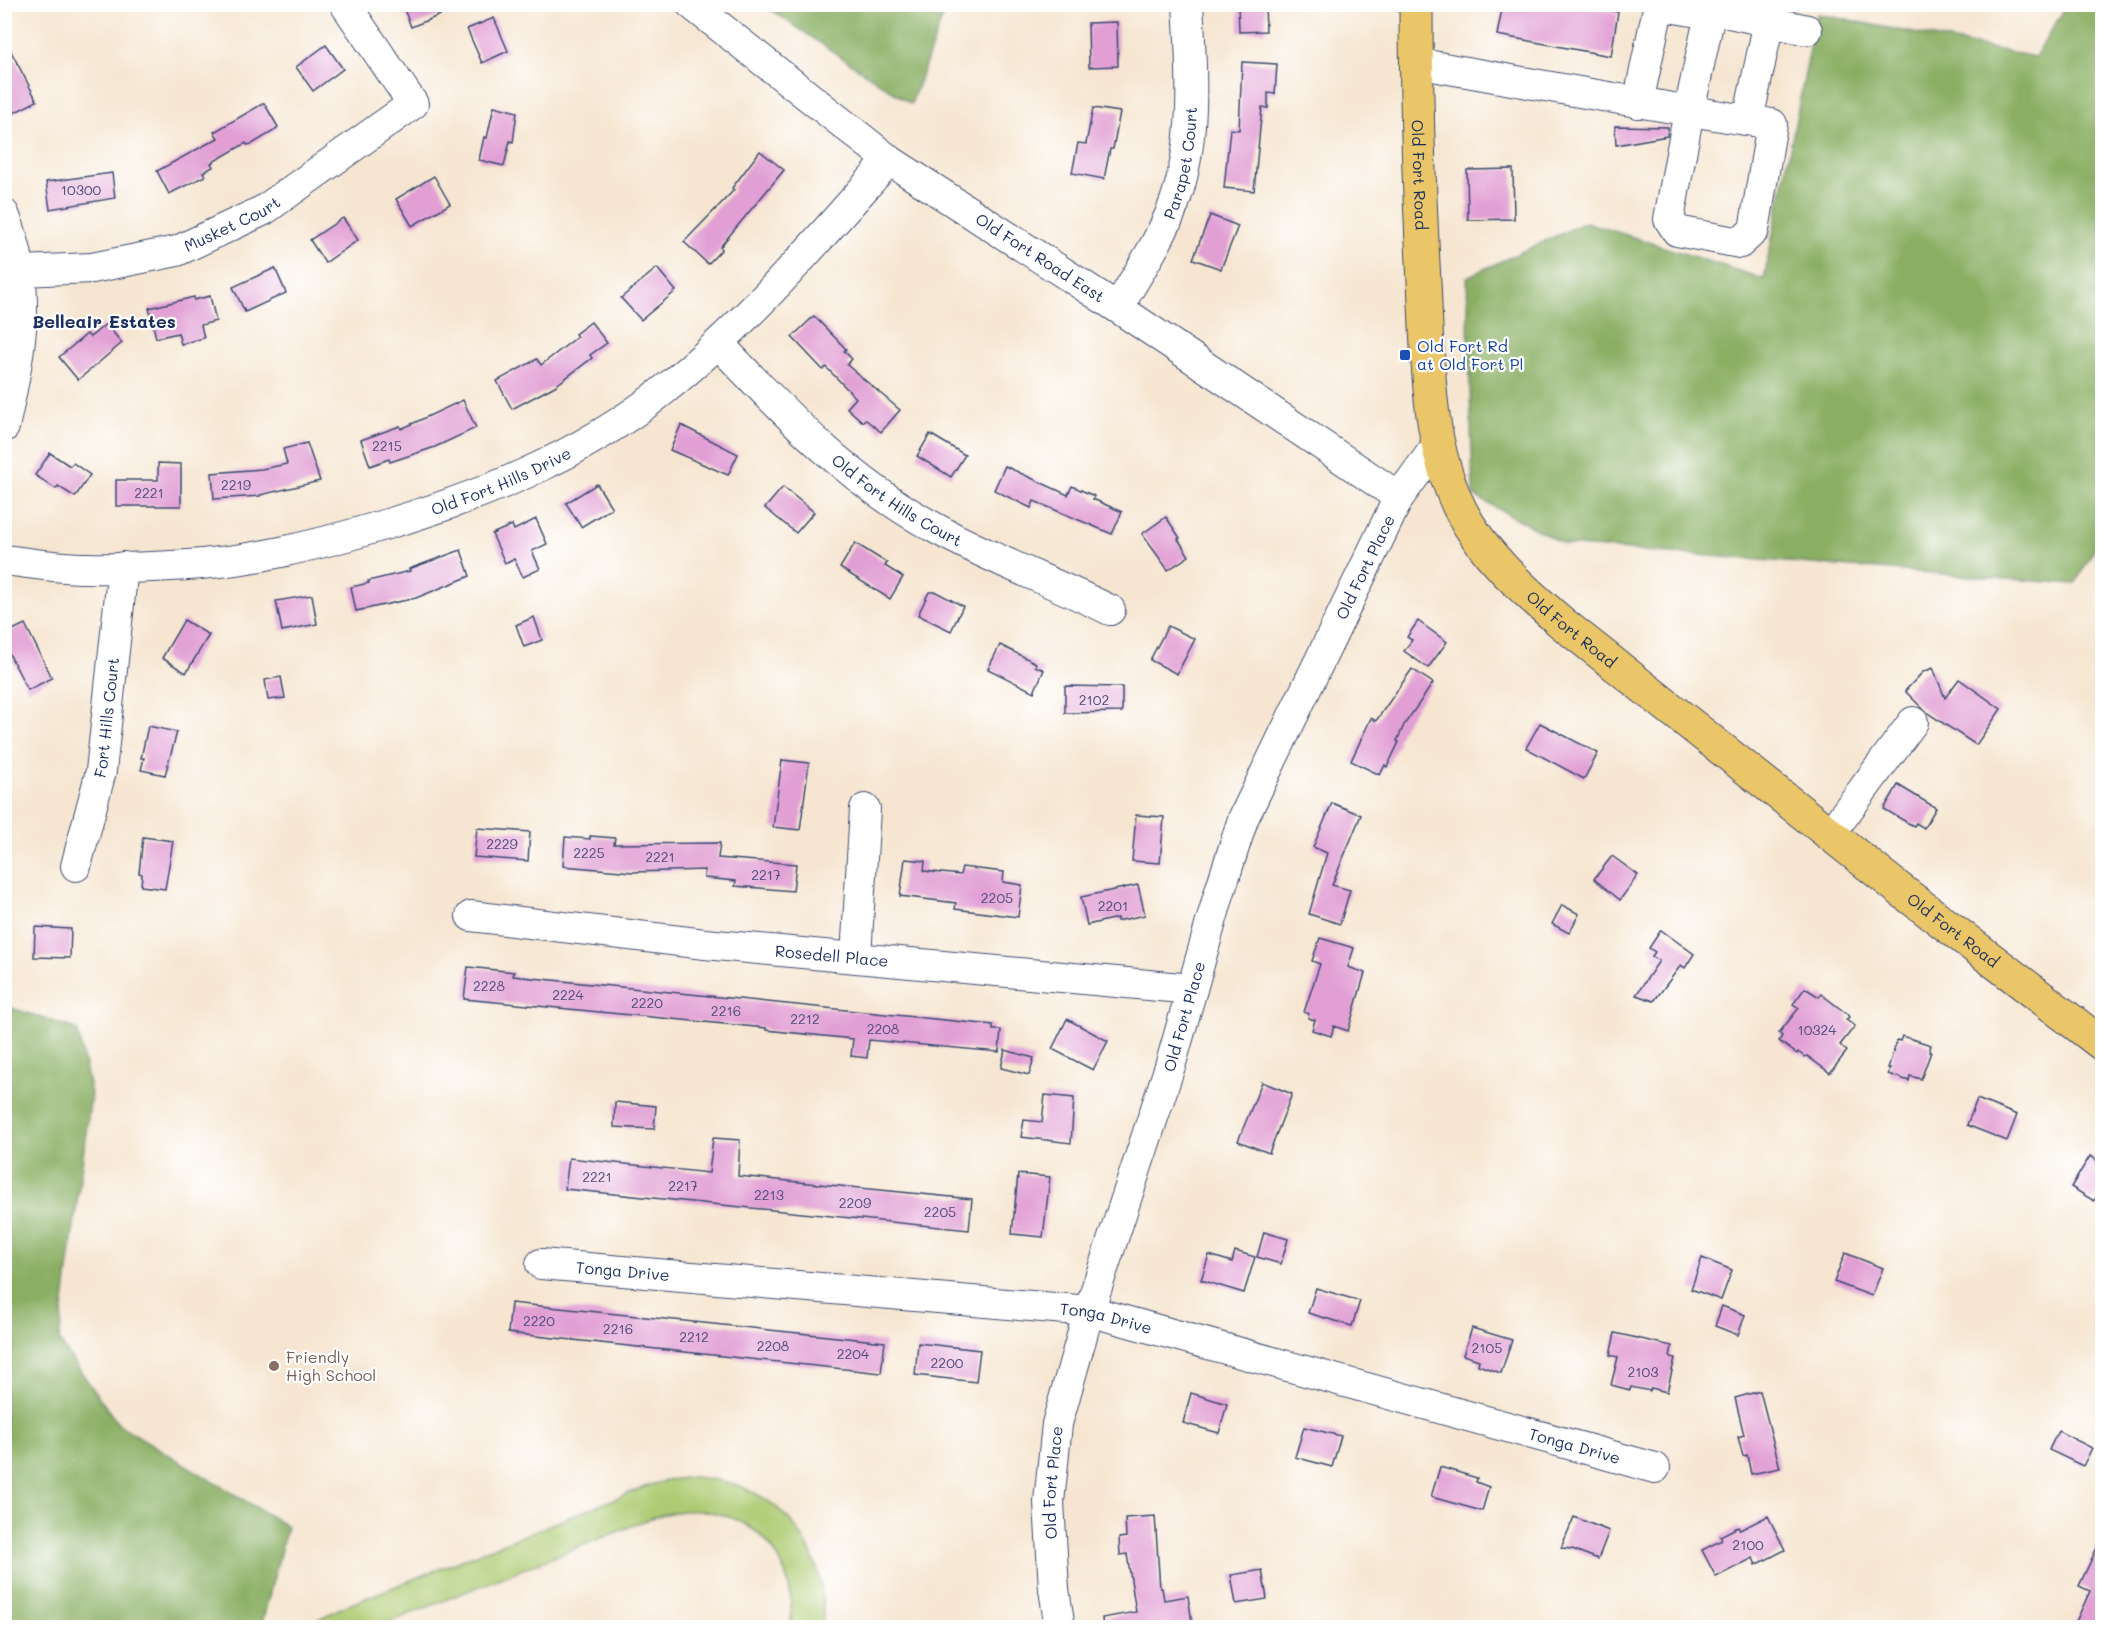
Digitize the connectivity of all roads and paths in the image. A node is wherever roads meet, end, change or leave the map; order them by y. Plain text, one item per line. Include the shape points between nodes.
1 (345, 4) edge
2 (691, 4) edge
3 (1188, 4) edge
4 (1416, 4) edge
5 (1710, 14) junction
6 (1769, 21) junction
7 (1807, 30) dead end
8 (1416, 63) junction
9 (1638, 103) junction
10 (1689, 111) junction
11 (1748, 120) junction
12 (889, 160) junction
13 (4, 214) edge
14 (21, 271) junction
15 (1118, 308) junction
16 (719, 344) junction
17 (4, 427) edge
18 (1438, 444) junction
19 (1399, 497) junction
20 (4, 560) edge
21 (123, 567) junction
22 (1110, 610) dead end
23 (1912, 723) dead end
24 (865, 809) dead end
25 (1830, 834) junction
26 (76, 866) dead end
27 (471, 916) dead end
28 (856, 956) junction
29 (1192, 989) junction
30 (2103, 1044) edge
31 (541, 1264) dead end
32 (1089, 1311) junction
33 (1655, 1468) dead end
34 (1060, 1628) edge

1 - 14 street, Musket Court via 413,104 264,210 177,251 92,267
2 - 12 street, Old Fort Road East
3 - 15 street, Parapet Court via 1192,91 1183,176 1166,224
4 - 8 main road, Old Fort Road
5 - 6 street via 1725,12
5 - 9 street via 1663,6 1658,13
5 - 10 street
6 - 7 street
6 - 11 street
8 - 9 street
8 - 18 main road, Old Fort Road via 1418,182 1430,395
9 - 10 street
10 - 11 street
10 - 11 street via 1669,219 1677,231 1740,243 1754,230 1772,124
12 - 15 street, Old Fort Road East
12 - 16 street, Old Fort Hills Drive
13 - 14 street
14 - 17 street via 24,296 19,350
15 - 19 street, Old Fort Road East
16 - 21 street, Old Fort Hills Drive via 606,431 564,455 459,501 348,535 251,558
16 - 22 street, Old Fort Hills Court via 821,446 862,480 935,529
18 - 19 street, Old Fort Place
18 - 25 main road, Old Fort Road via 1460,508 1484,546 1511,577 1562,623
19 - 29 street, Old Fort Place via 1243,819
20 - 21 street, Old Fort Hills Drive via 84,568
21 - 26 street, Fort Hills Court via 101,771
23 - 25 street
24 - 28 street
25 - 30 main road, Old Fort Road
27 - 28 street, Rosedell Place via 705,944
28 - 29 street, Rosedell Place
29 - 32 street, Old Fort Place
31 - 32 street, Tonga Drive
32 - 33 street, Tonga Drive
32 - 34 street, Old Fort Place via 1057,1424 1049,1502

